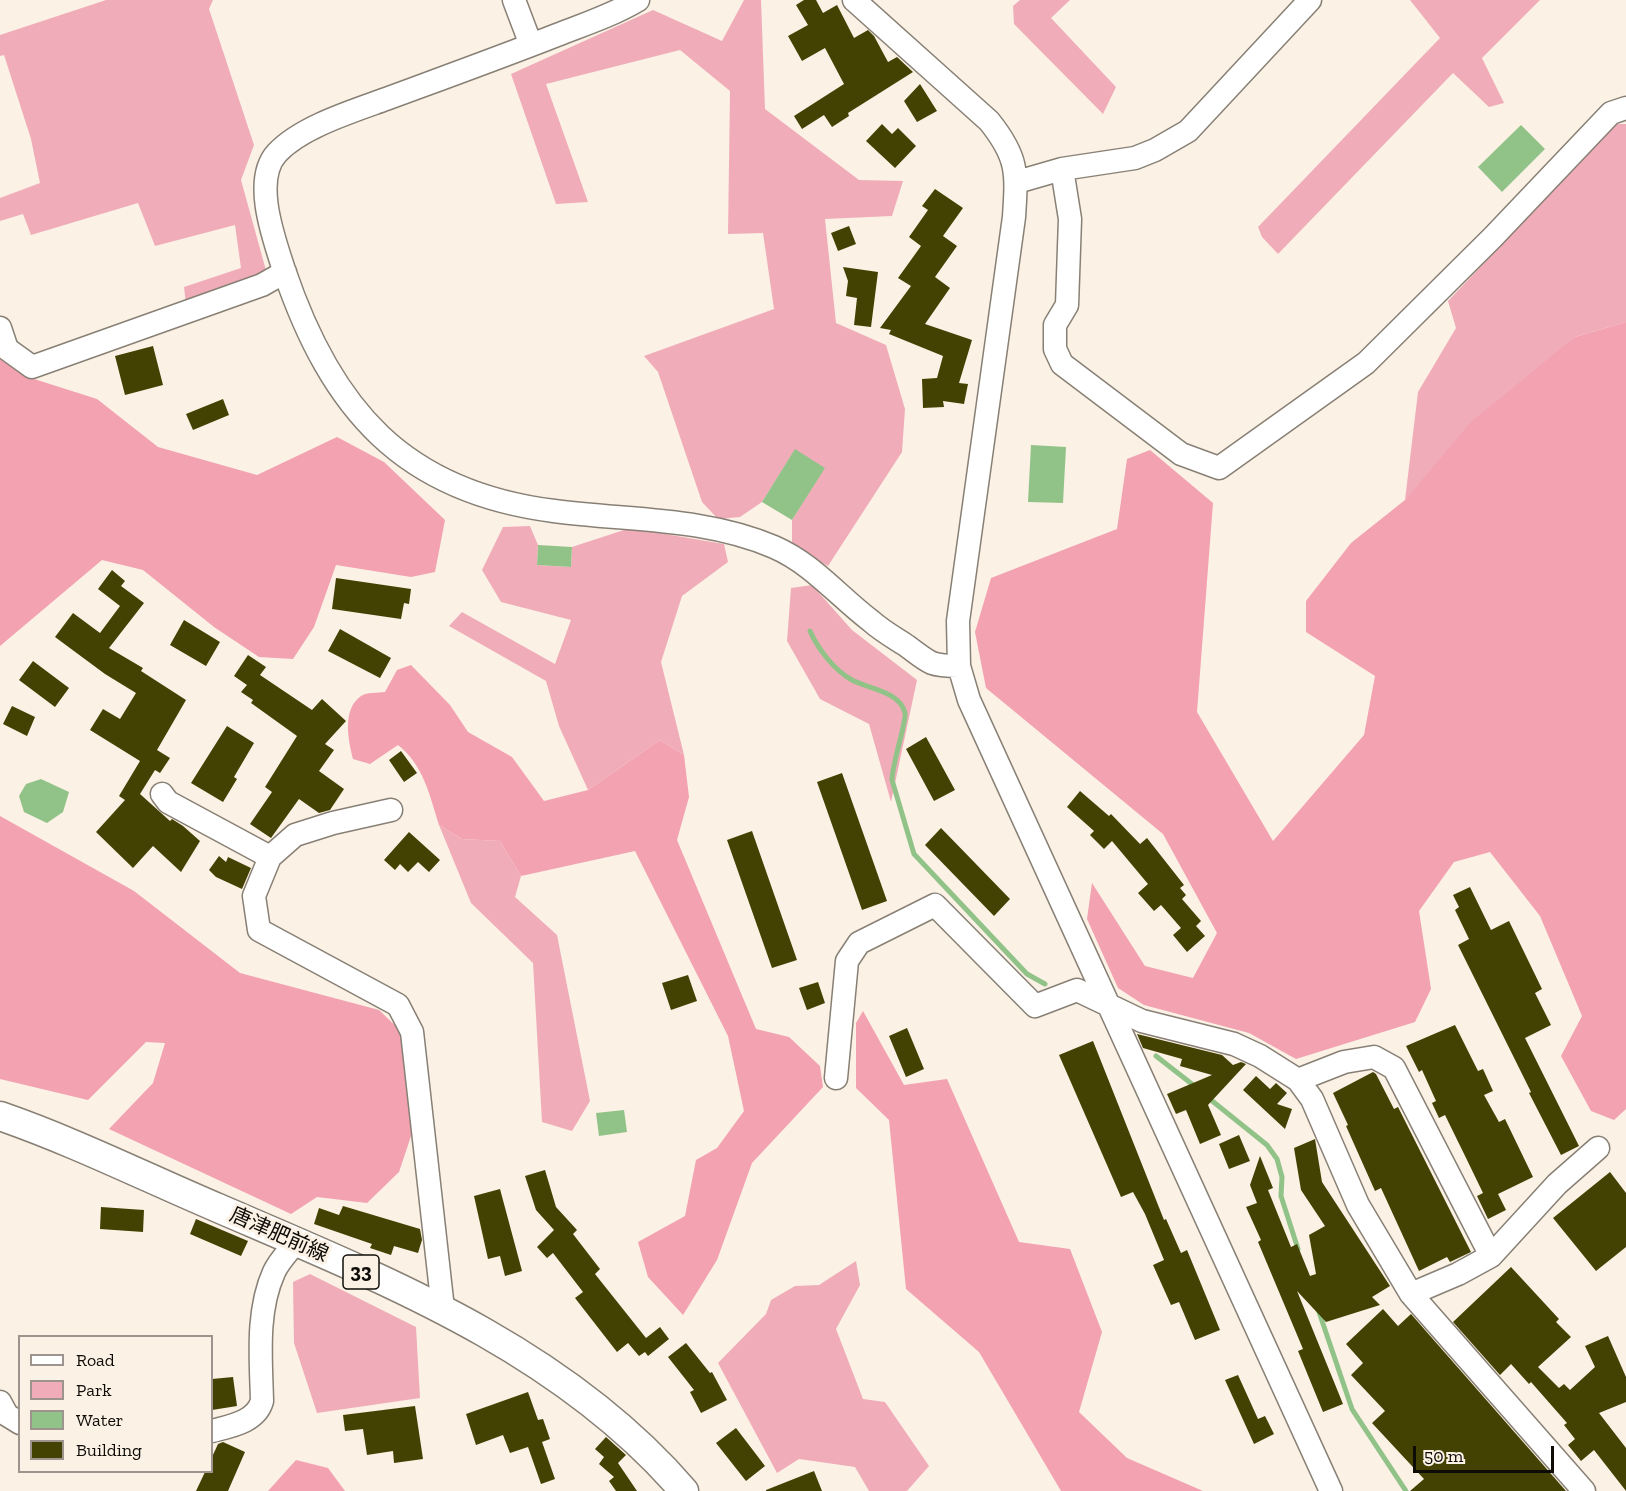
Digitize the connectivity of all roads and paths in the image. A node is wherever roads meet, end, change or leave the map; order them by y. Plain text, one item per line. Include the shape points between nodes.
1 (514, 0) edge
2 (638, 0) edge
3 (854, 0) edge
4 (1310, 0) edge
5 (531, 45) junction
6 (1626, 108) edge
7 (1062, 169) junction
8 (1017, 182) junction
9 (285, 272) junction
10 (0, 328) edge
11 (959, 666) junction
12 (162, 794) dead end
13 (391, 810) dead end
14 (270, 857) junction
15 (1107, 1004) junction
16 (836, 1078) dead end
17 (1298, 1080) junction
18 (0, 1116) edge
19 (1598, 1148) dead end
20 (296, 1242) junction
21 (1491, 1256) junction
22 (1411, 1294) junction
23 (443, 1310) junction
24 (0, 1402) edge
25 (18, 1422) edge
26 (213, 1431) edge
27 (684, 1491) edge
28 (1331, 1491) edge
29 (1584, 1491) edge

1 - 5 street
2 - 5 street
3 - 8 street via 989,121 1007,143
4 - 7 street via 1188,131 1135,158
5 - 9 street via 320,123 276,154 265,178 267,210
6 - 7 street via 1611,113 1366,363 1219,468 1181,454 1062,364 1055,349 1055,325 1066,305 1070,219
7 - 8 street
8 - 11 street via 958,621
9 - 10 street via 262,285 32,367 8,349
9 - 11 street via 319,356 355,412 386,444 419,468 479,496 552,511 689,522 740,535 808,565 870,621 934,664
11 - 15 street via 985,738
12 - 14 street via 168,802
13 - 14 street via 295,836
14 - 23 street via 254,896 258,930 398,1005 412,1032
15 - 16 street via 1077,990 1035,1006 935,905 860,943 847,961
15 - 17 street via 1142,1021 1234,1044
15 - 28 street
17 - 21 street via 1344,1062 1374,1058 1394,1068
17 - 22 street via 1312,1099 1358,1205
18 - 20 main road, 唐津肥前線 / 33 via 51,1134
19 - 21 street via 1557,1184
20 - 23 main road, 唐津肥前線 / 33
20 - 26 street via 275,1271 266,1297 259,1411 248,1420
21 - 22 street via 1458,1275
22 - 29 street
23 - 27 main road, 唐津肥前線 / 33 via 483,1329 567,1384 623,1429
24 - 25 street via 7,1415

